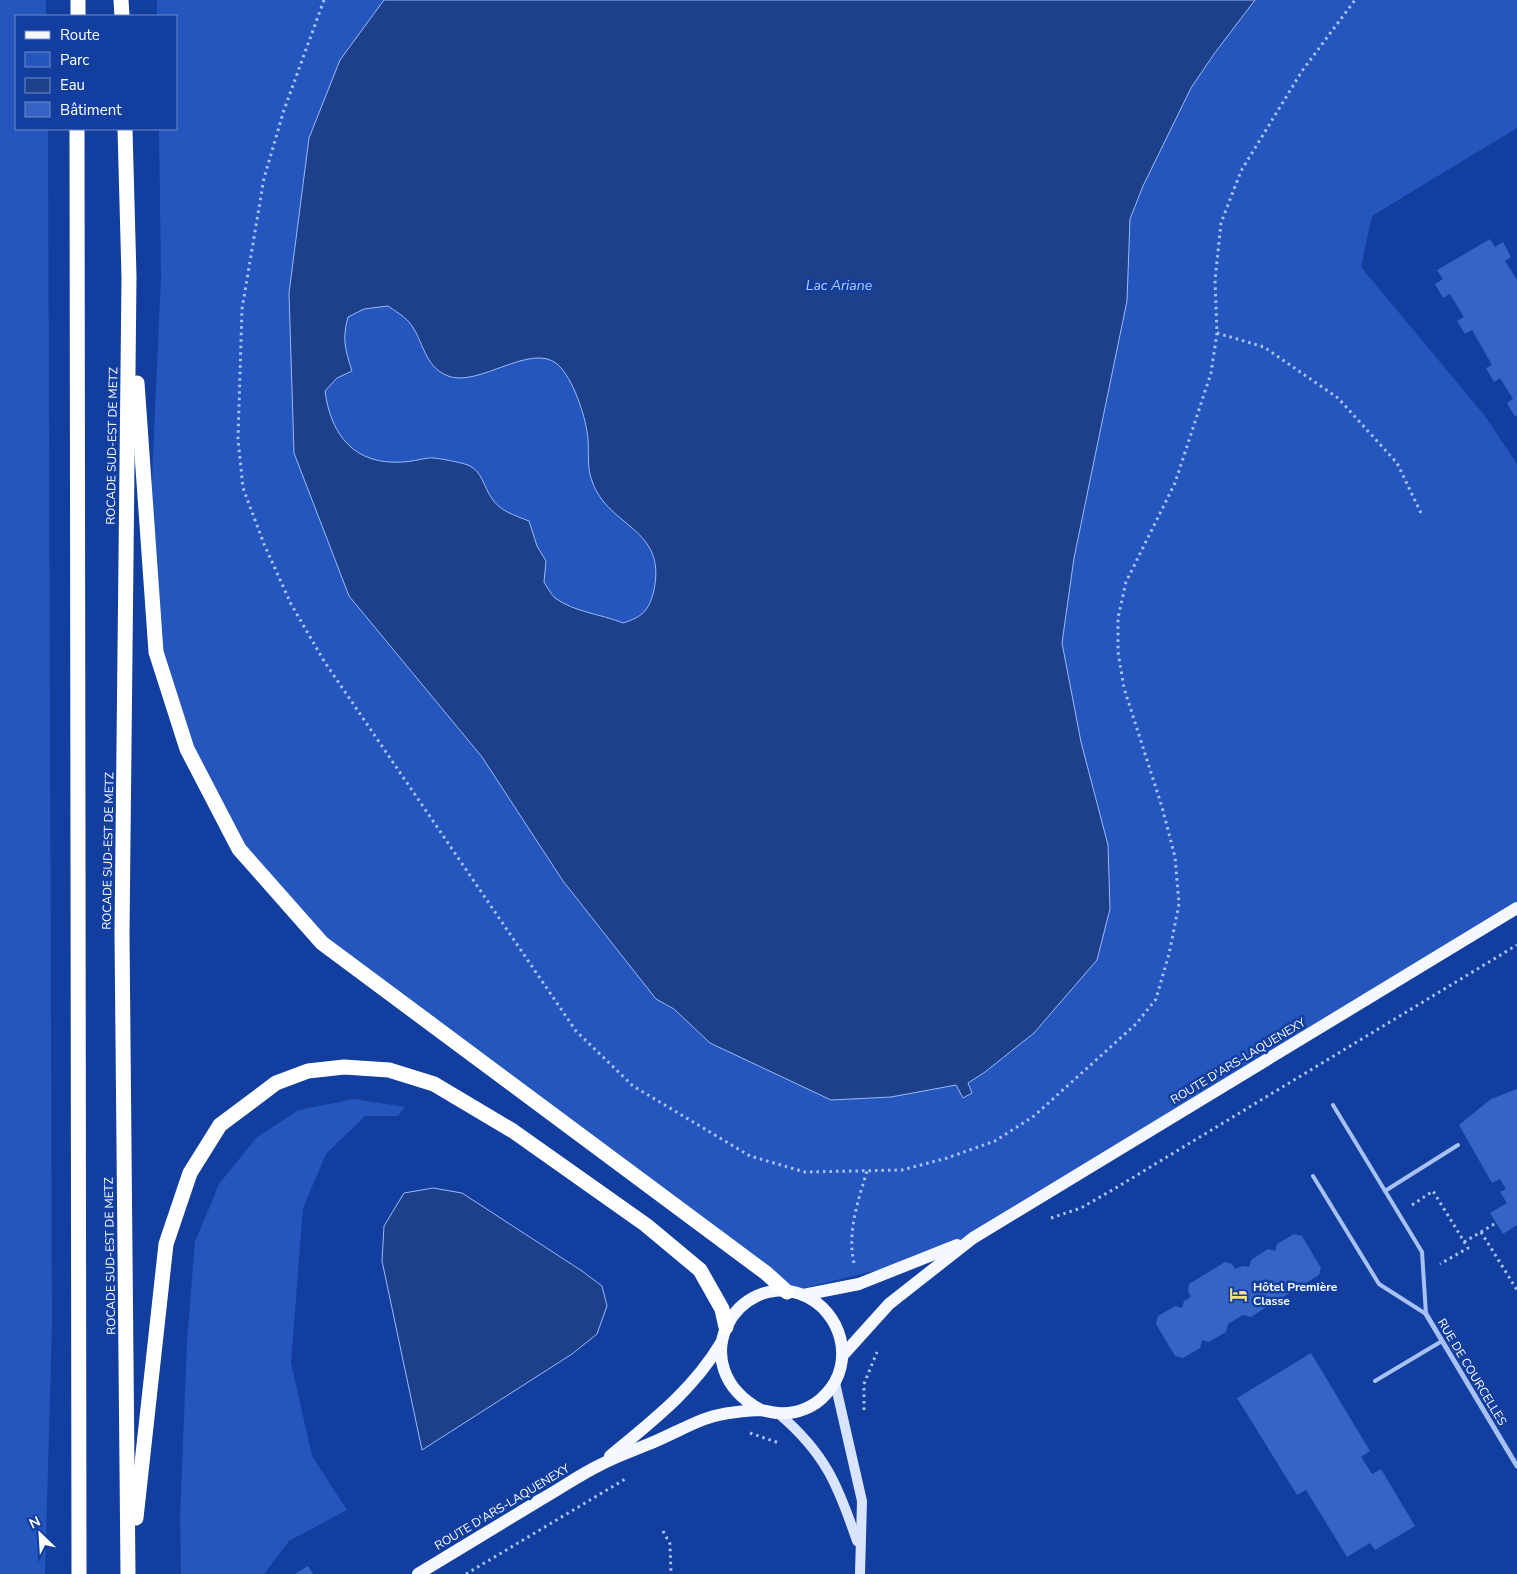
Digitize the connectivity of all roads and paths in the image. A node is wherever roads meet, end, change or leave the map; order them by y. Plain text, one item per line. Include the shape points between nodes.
1 (78, 0) edge
2 (121, 0) edge
3 (324, 0) edge
4 (1355, 0) edge
5 (78, 15) edge
6 (122, 15) edge
7 (77, 130) edge
8 (125, 130) edge
9 (129, 277) junction
10 (1217, 333) junction
11 (1421, 513) dead end
12 (1517, 908) edge
13 (1517, 945) edge
14 (1333, 1105) dead end
15 (1458, 1145) dead end
16 (867, 1171) junction
17 (1313, 1176) dead end
18 (1114, 1189) dead end
19 (1385, 1190) junction
20 (1399, 1214) junction
21 (1496, 1223) dead end
22 (1481, 1232) junction
23 (973, 1238) junction
24 (1464, 1242) junction
25 (1423, 1275) junction
26 (859, 1284) junction
27 (1517, 1290) edge
28 (786, 1292) junction
29 (802, 1295) junction
30 (1426, 1314) junction
31 (726, 1327) junction
32 (1442, 1341) junction
33 (722, 1342) junction
34 (843, 1355) junction
35 (1375, 1381) dead end
36 (835, 1383) junction
37 (761, 1410) junction
38 (780, 1414) junction
39 (600, 1464) junction
40 (1517, 1466) edge
41 (663, 1531) dead end
42 (859, 1547) junction
43 (79, 1574) edge
44 (129, 1574) edge
45 (418, 1574) edge
46 (671, 1574) edge
47 (860, 1574) edge

1 - 5 highway
2 - 6 highway
3 - 16 path via 284,110 264,178 242,309 238,439 243,488 272,561 324,661 576,1031 633,1086 750,1156 805,1172
4 - 10 path via 1302,71 1241,171 1221,223 1216,280
7 - 43 highway
8 - 9 highway, ROCADE SUD-EST DE METZ
9 - 28 highway via 156,652 187,749 239,849 322,943 766,1273
9 - 44 highway, ROCADE SUD-EST DE METZ via 122,933
10 - 11 path via 1264,347 1338,398 1398,463
10 - 16 path via 1211,373 1193,432 1175,483 1126,582 1118,618 1118,652 1124,688 1175,857 1179,904 1156,999 1136,1024 1034,1116 995,1141 902,1170
12 - 23 main road, ROUTE D'ARS-LAQUENEXY
13 - 18 path
14 - 19 lane
15 - 19 lane
16 - 26 path via 856,1207 851,1243
17 - 30 lane via 1379,1284
19 - 20 lane
20 - 24 path via 1433,1191
20 - 25 lane via 1422,1252
21 - 22 path
22 - 24 path
22 - 27 path
23 - 26 main road, ROUTE D'ARS-LAQUENEXY
23 - 34 main road, ROUTE D'ARS-LAQUENEXY via 889,1304
24 - 25 path via 1468,1248
25 - 30 lane
26 - 29 main road, ROUTE D'ARS-LAQUENEXY
28 - 29 main road
28 - 31 main road via 760,1296 746,1303
29 - 34 main road via 830,1314 842,1340
30 - 32 street, RUE DE COURCELLES
31 - 33 main road
31 - 44 highway via 722,1309 700,1270 646,1225 513,1131 434,1084 389,1070 344,1067 308,1071 276,1083 220,1125 190,1173 166,1244
32 - 35 lane
32 - 40 street, RUE DE COURCELLES
33 - 37 main road via 724,1374 732,1388
33 - 39 main road, ROUTE D'ARS-LAQUENEXY via 705,1369 679,1398
34 - 36 main road
36 - 38 main road via 815,1404 798,1412
36 - 42 street via 862,1501
37 - 38 main road
37 - 39 main road, ROUTE D'ARS-LAQUENEXY via 733,1412 703,1420
38 - 42 street via 819,1453 842,1497
39 - 45 main road, ROUTE D'ARS-LAQUENEXY
41 - 46 path via 670,1544
42 - 47 street

